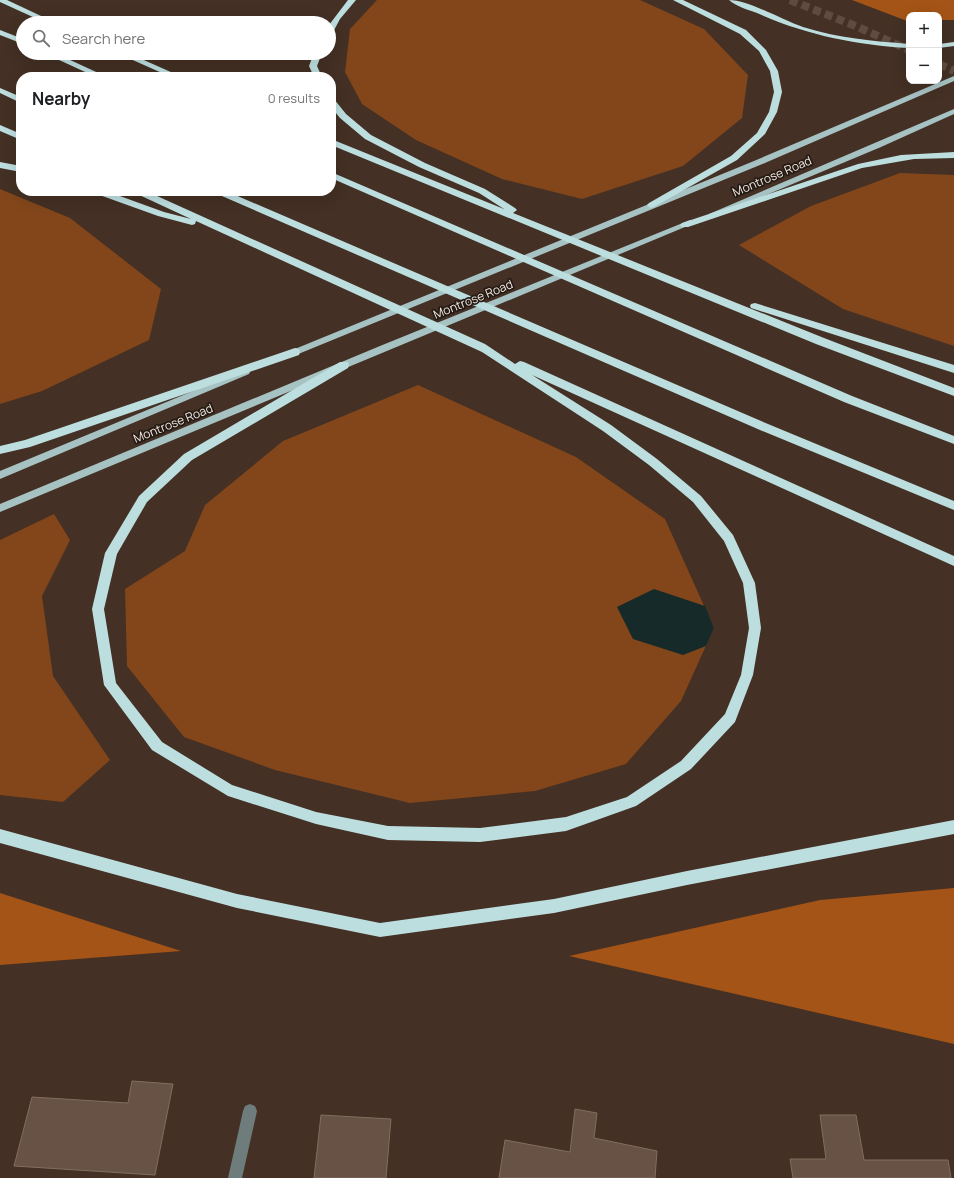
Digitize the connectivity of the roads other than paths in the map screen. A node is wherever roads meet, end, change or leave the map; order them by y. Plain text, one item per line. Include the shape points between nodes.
1 (1, 0) edge
2 (352, 0) edge
3 (677, 0) edge
4 (733, 0) edge
5 (36, 16) edge
6 (336, 20) edge
7 (0, 32) edge
8 (16, 39) edge
9 (954, 44) edge
10 (906, 46) edge
11 (942, 46) edge
12 (64, 60) edge
13 (138, 60) edge
14 (315, 60) edge
15 (92, 72) edge
16 (166, 72) edge
17 (316, 72) edge
18 (954, 78) edge
19 (0, 90) edge
20 (16, 98) edge
21 (336, 107) edge
22 (954, 111) edge
23 (0, 128) edge
24 (16, 136) edge
25 (336, 144) edge
26 (954, 155) edge
27 (0, 165) edge
28 (16, 168) edge
29 (336, 177) edge
30 (111, 196) edge
31 (149, 196) edge
32 (230, 196) edge
33 (652, 205) junction
34 (685, 225) junction
35 (536, 226) junction
36 (222, 229) junction
37 (676, 282) junction
38 (481, 347) junction
39 (295, 352) junction
40 (344, 365) junction
41 (954, 369) edge
42 (954, 392) edge
43 (954, 440) edge
44 (0, 450) edge
45 (0, 475) edge
46 (954, 506) edge
47 (0, 508) edge
48 (954, 562) edge
49 (954, 827) edge
50 (0, 836) edge
51 (250, 1111) dead end
52 (236, 1178) edge

1 - 5 highway
2 - 6 highway
3 - 33 highway via 743,32 762,50 774,72 778,92 773,112 761,134 734,158
4 - 10 highway via 787,23 824,34 856,42
7 - 8 highway
9 - 11 highway
12 - 15 highway
13 - 16 highway
14 - 17 highway via 313,66
18 - 33 main road, Montrose Road
19 - 20 highway
21 - 35 highway via 368,136 482,191
22 - 34 main road, Montrose Road
23 - 24 highway
25 - 35 highway
26 - 34 highway via 876,161
27 - 28 highway
29 - 43 highway via 848,399
30 - 36 highway via 161,214
31 - 36 highway
32 - 46 highway via 764,427
33 - 39 main road, Montrose Road
34 - 40 main road, Montrose Road
35 - 37 highway
36 - 38 highway
37 - 41 highway
37 - 42 highway
38 - 40 highway via 607,428 697,499 729,538 750,583 755,628 747,674 730,718 686,765 631,802 566,824 480,835 388,833 316,818 228,790 157,746 110,685 98,609 111,553 142,499 188,457
38 - 48 highway
39 - 44 highway via 26,444
39 - 45 main road, Montrose Road
40 - 47 main road, Montrose Road
49 - 50 highway via 554,906 380,930 237,901
51 - 52 street

